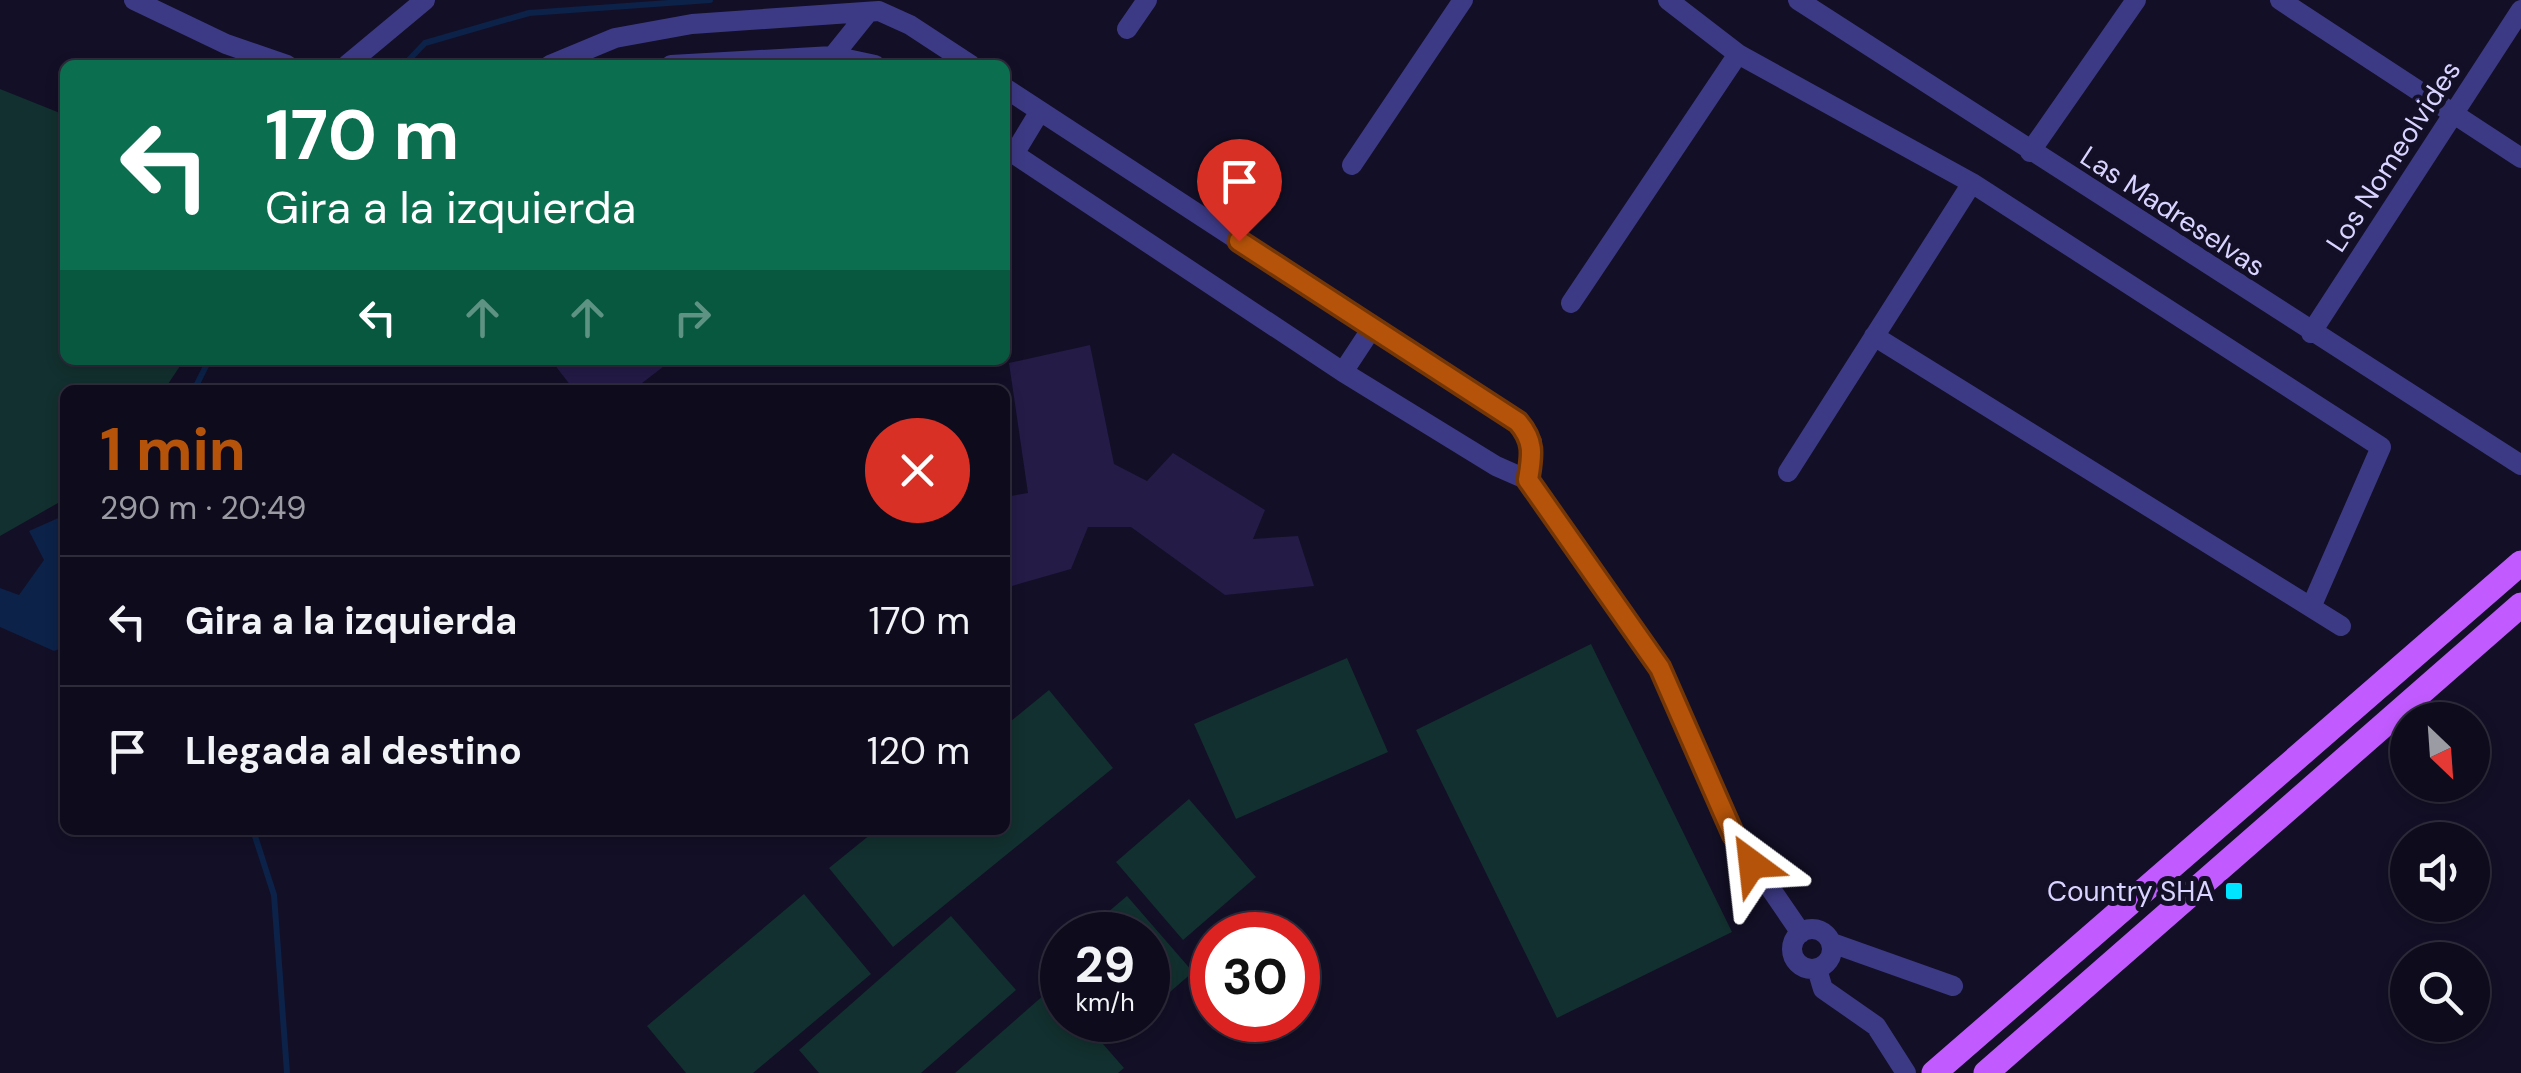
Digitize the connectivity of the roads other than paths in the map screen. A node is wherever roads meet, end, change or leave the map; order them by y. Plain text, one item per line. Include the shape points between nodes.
1 (134, 0) edge
2 (425, 0) edge
3 (1148, 0) edge
4 (1463, 0) edge
5 (1668, 0) edge
6 (1798, 0) edge
7 (2136, 0) edge
8 (2280, 0) edge
9 (2521, 10) edge
10 (866, 14) junction
11 (1127, 29) dead end
12 (1738, 54) junction
13 (833, 56) junction
14 (272, 60) edge
15 (353, 60) edge
16 (562, 60) edge
17 (761, 60) edge
18 (852, 60) edge
19 (964, 60) edge
20 (1010, 91) edge
21 (1040, 111) junction
22 (2454, 112) junction
23 (1010, 150) edge
24 (2030, 152) junction
25 (2521, 158) edge
26 (1352, 165) dead end
27 (1972, 184) junction
28 (1572, 302) dead end
29 (1372, 328) junction
30 (2311, 333) junction
31 (1874, 336) junction
32 (1342, 372) junction
33 (2521, 465) edge
34 (1788, 472) dead end
35 (1528, 480) junction
36 (2521, 563) edge
37 (2312, 605) junction
38 (2521, 606) edge
39 (2341, 626) dead end
40 (1801, 933) junction
41 (1832, 943) junction
42 (1820, 979) junction
43 (1954, 986) dead end
44 (1906, 1073) edge
45 (1934, 1073) edge
46 (1986, 1073) edge

1 - 14 street
2 - 15 street
3 - 11 street
4 - 26 street
5 - 12 street
6 - 24 street, Las Madreselvas
7 - 24 street
8 - 22 street
9 - 22 street, Los Nomeolvides
10 - 13 street
10 - 16 street via 692,24 615,38
10 - 19 street via 879,11 910,24
12 - 27 street
12 - 28 street
13 - 17 street
13 - 18 street
20 - 21 street
21 - 23 street
21 - 29 street
22 - 25 street
22 - 30 street, Los Nomeolvides
23 - 32 street
24 - 30 street, Las Madreselvas
27 - 31 street
27 - 37 street via 2382,447
29 - 32 street
29 - 35 street via 1518,422 1532,442
30 - 33 street, Las Madreselvas
31 - 34 street
31 - 37 street
32 - 35 street
35 - 40 street via 1660,668 1733,834
36 - 45 main road
37 - 39 street
38 - 46 main road
40 - 41 street via 1818,930
40 - 42 street via 1793,956
41 - 42 street
41 - 43 street
42 - 44 street via 1876,1026

